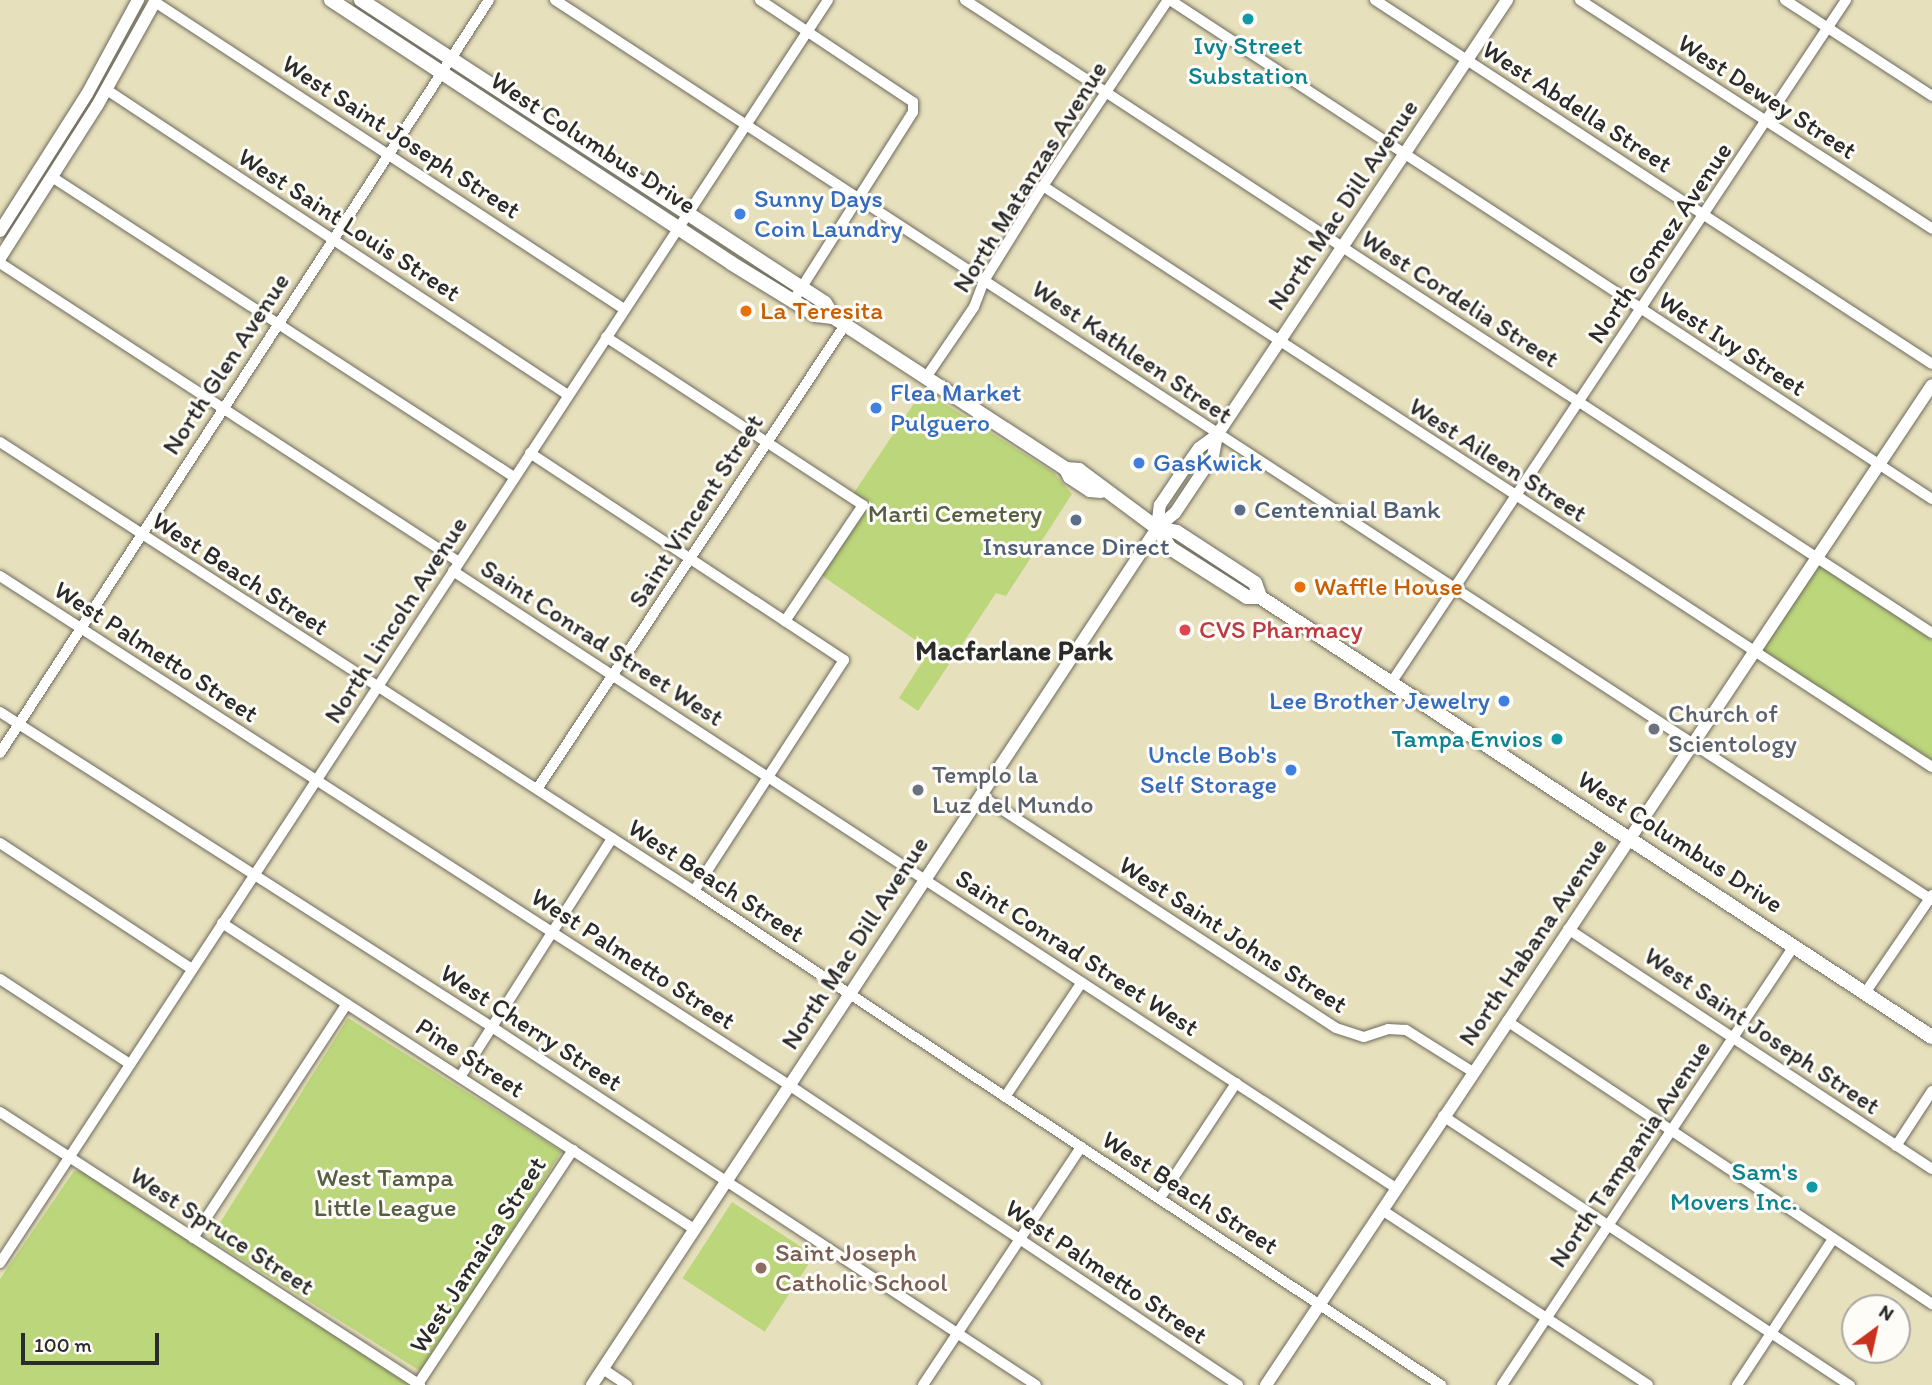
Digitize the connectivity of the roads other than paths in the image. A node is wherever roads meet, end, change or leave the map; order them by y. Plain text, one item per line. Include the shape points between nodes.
1 (138, 0) edge
2 (331, 0) edge
3 (361, 0) edge
4 (489, 0) edge
5 (555, 0) edge
6 (760, 0) edge
7 (828, 0) edge
8 (965, 0) edge
9 (1169, 0) edge
10 (1375, 0) edge
11 (1507, 0) edge
12 (1580, 0) edge
13 (1785, 0) edge
14 (1846, 0) edge
15 (155, 1) edge
16 (1828, 28) junction
17 (807, 31) junction
18 (1467, 61) junction
19 (445, 67) junction
20 (107, 90) junction
21 (1106, 93) junction
22 (87, 94) junction
23 (1932, 96) edge
24 (1766, 121) junction
25 (744, 125) junction
26 (388, 154) junction
27 (1405, 154) junction
28 (38, 170) junction
29 (52, 177) junction
30 (1043, 186) junction
31 (860, 196) junction
32 (1703, 215) junction
33 (680, 222) junction
34 (1932, 229) edge
35 (0, 231) edge
36 (14, 236) junction
37 (332, 239) junction
38 (1342, 247) junction
39 (0, 261) edge
40 (985, 279) junction
41 (797, 294) junction
42 (624, 309) junction
43 (1640, 309) junction
44 (839, 321) junction
45 (277, 324) junction
46 (606, 337) junction
47 (1279, 342) junction
48 (1932, 364) edge
49 (927, 376) junction
50 (1932, 385) edge
51 (569, 395) junction
52 (1579, 403) junction
53 (222, 409) junction
54 (1217, 435) junction
55 (0, 442) edge
56 (766, 442) junction
57 (530, 453) junction
58 (1879, 464) junction
59 (514, 478) junction
60 (1516, 497) junction
61 (1932, 499) edge
62 (1157, 528) junction
63 (141, 535) junction
64 (1817, 558) junction
65 (690, 559) junction
66 (456, 566) junction
67 (0, 576) edge
68 (1454, 590) junction
69 (785, 621) junction
70 (81, 628) junction
71 (1932, 633) edge
72 (1754, 652) junction
73 (614, 675) junction
74 (1391, 683) junction
75 (376, 688) junction
76 (0, 712) edge
77 (19, 724) junction
78 (1693, 744) junction
79 (0, 754) edge
80 (1932, 766) edge
81 (770, 777) junction
82 (316, 780) junction
83 (537, 789) junction
84 (979, 795) junction
85 (1630, 837) junction
86 (612, 838) junction
87 (0, 843) edge
88 (254, 874) junction
89 (925, 879) junction
90 (694, 891) junction
91 (1931, 898) edge
92 (222, 923) junction
93 (1568, 929) junction
94 (552, 932) junction
95 (1794, 946) junction
96 (192, 969) junction
97 (0, 979) edge
98 (1082, 982) junction
99 (849, 993) junction
100 (1865, 993) junction
101 (347, 1004) junction
102 (1507, 1021) junction
103 (492, 1027) junction
104 (1733, 1037) junction
105 (1932, 1037) edge
106 (130, 1064) junction
107 (1472, 1072) junction
108 (460, 1077) junction
109 (1236, 1083) junction
110 (789, 1086) junction
111 (1932, 1091) edge
112 (1005, 1097) junction
113 (0, 1112) edge
114 (1443, 1116) junction
115 (1671, 1130) junction
116 (1896, 1146) junction
117 (1082, 1147) junction
118 (573, 1150) junction
119 (70, 1157) junction
120 (1932, 1169) edge
121 (726, 1181) junction
122 (1396, 1188) junction
123 (1160, 1198) junction
124 (1381, 1210) junction
125 (1608, 1224) junction
126 (694, 1229) junction
127 (193, 1238) junction
128 (1833, 1239) junction
129 (1020, 1240) junction
130 (4, 1250) edge
131 (0, 1263) edge
132 (1318, 1304) junction
133 (1932, 1304) edge
134 (1546, 1318) junction
135 (1772, 1332) junction
136 (958, 1333) junction
137 (603, 1369) junction
138 (419, 1384) edge
139 (592, 1385) edge
140 (627, 1385) edge
141 (923, 1385) edge
142 (1036, 1385) edge
143 (1238, 1385) edge
144 (1266, 1385) edge
145 (1441, 1385) edge
146 (1502, 1385) edge
147 (1648, 1385) edge
148 (1737, 1385) edge
149 (1850, 1385) edge

1 - 22 street
2 - 19 main road, West Columbus Drive
3 - 19 main road, West Columbus Drive
4 - 19 street, North Glen Avenue
5 - 25 street, West Kathleen Street
6 - 17 street
7 - 17 street, North Lincoln Avenue
8 - 21 street, West Cordelia Street
9 - 21 street, North Matanzas Avenue
9 - 27 street, West Ivy Street
10 - 18 street, West Abdella Street
11 - 18 street, North Mac Dill Avenue
12 - 24 street, West Dewey Street
13 - 16 street
14 - 16 street, North Gomez Avenue
15 - 20 street
15 - 26 street, West Saint Joseph Street
16 - 23 street
16 - 24 street, North Gomez Avenue
17 - 25 street, North Lincoln Avenue
17 - 31 street via 914,102 913,112
18 - 27 street, North Mac Dill Avenue
18 - 32 street, West Abdella Street
19 - 26 street, North Glen Avenue
19 - 33 main road, West Columbus Drive
20 - 29 street
20 - 37 street, West Saint Louis Street
21 - 30 street, North Matanzas Avenue
21 - 38 street, West Cordelia Street
22 - 28 street
22 - 29 street via 51,158
24 - 32 street, North Gomez Avenue
24 - 34 street, West Dewey Street
25 - 31 street, West Kathleen Street
25 - 33 street, North Lincoln Avenue
26 - 37 street, North Glen Avenue
26 - 42 street, West Saint Joseph Street
27 - 38 street, North Mac Dill Avenue
27 - 43 street, West Ivy Street
28 - 35 street
28 - 36 street via 38,187
29 - 36 street
29 - 45 street
30 - 40 street, North Matanzas Avenue
30 - 47 street, West Aileen Street
31 - 40 street, West Kathleen Street
31 - 41 street
32 - 43 street, North Gomez Avenue
32 - 48 street, West Abdella Street
33 - 41 main road, West Columbus Drive
33 - 42 street, North Lincoln Avenue
36 - 39 street
37 - 45 street, North Glen Avenue
37 - 51 street, West Saint Louis Street
38 - 47 street, North Mac Dill Avenue
38 - 52 street, West Cordelia Street
39 - 53 street, Saint Conrad Street West
40 - 49 street, North Matanzas Avenue via 974,307
40 - 54 street, West Kathleen Street
41 - 44 main road, West Columbus Drive via 817,315
42 - 46 street, North Lincoln Avenue
43 - 52 street, North Gomez Avenue
43 - 58 street, West Ivy Street
44 - 49 main road, West Columbus Drive
44 - 56 street, Saint Vincent Street
45 - 53 street, North Glen Avenue
45 - 59 street
46 - 51 street, North Lincoln Avenue
46 - 56 street
47 - 54 street, North Mac Dill Avenue
47 - 60 street, West Aileen Street
49 - 62 main road, West Columbus Drive via 1066,468 1079,470 1101,491
50 - 58 street, North Habana Avenue
51 - 57 street, North Lincoln Avenue
52 - 60 street, North Gomez Avenue
52 - 64 street, West Cordelia Street
53 - 63 street, North Glen Avenue
53 - 66 street, Saint Conrad Street West
54 - 62 street, North Mac Dill Avenue via 1199,448 1167,496
54 - 68 street, West Kathleen Street
55 - 63 street, West Beach Street
56 - 65 street, Saint Vincent Street
56 - 69 street via 863,505
57 - 59 street, North Lincoln Avenue
57 - 65 street
58 - 61 street, West Ivy Street
58 - 64 street, North Habana Avenue
59 - 66 street, North Lincoln Avenue
60 - 68 street, North Gomez Avenue
60 - 72 street, West Aileen Street
62 - 74 main road, West Columbus Drive via 1170,548 1247,597 1260,597
62 - 84 street, North Mac Dill Avenue
63 - 70 street, North Glen Avenue
63 - 75 street, West Beach Street
64 - 71 street, West Cordelia Street
64 - 72 street, North Habana Avenue
65 - 69 street
65 - 73 street, Saint Vincent Street
66 - 73 street, Saint Conrad Street West
66 - 75 street, North Lincoln Avenue
67 - 70 street, West Palmetto Street
68 - 74 street, North Gomez Avenue
68 - 78 street, West Kathleen Street
69 - 81 street via 844,660
70 - 77 street, North Glen Avenue
70 - 82 street, West Palmetto Street
72 - 78 street, North Habana Avenue
72 - 80 street, West Aileen Street
73 - 81 street, Saint Conrad Street West
73 - 83 street, Saint Vincent Street
74 - 85 main road, West Columbus Drive
75 - 82 street, North Lincoln Avenue
75 - 83 street, West Beach Street
76 - 77 street, West Cherry Street
77 - 79 street, North Glen Avenue
77 - 88 street, West Cherry Street
78 - 85 street, North Habana Avenue
78 - 91 street, West Kathleen Street
81 - 89 street, Saint Conrad Street West
81 - 90 street
82 - 88 street, North Lincoln Avenue
82 - 94 street, West Palmetto Street
83 - 86 street, West Beach Street
84 - 89 street, North Mac Dill Avenue
84 - 107 street, West Saint Johns Street via 1336,1028 1364,1037 1388,1029 1406,1030
85 - 93 street, North Habana Avenue
85 - 95 main road, West Columbus Drive
86 - 90 street, West Beach Street
86 - 94 street
87 - 96 street
88 - 92 street, North Lincoln Avenue
88 - 103 street, West Cherry Street
89 - 98 street, Saint Conrad Street West
89 - 99 street, North Mac Dill Avenue
90 - 99 street, West Beach Street
91 - 100 street
92 - 96 street, North Lincoln Avenue
92 - 101 street, Pine Street
93 - 102 street, North Habana Avenue
93 - 104 street, West Saint Joseph Street
94 - 103 street
94 - 110 street, West Palmetto Street
95 - 100 main road, West Columbus Drive
95 - 104 street, North Tampania Avenue
96 - 106 street, North Lincoln Avenue
97 - 106 street
98 - 109 street, Saint Conrad Street West
98 - 112 street
99 - 110 street, North Mac Dill Avenue
99 - 112 street, West Beach Street
100 - 105 main road, West Columbus Drive
101 - 108 street, Pine Street
101 - 127 street
102 - 107 street, North Habana Avenue
102 - 115 street
103 - 108 street
103 - 121 street, West Cherry Street
104 - 115 street, North Tampania Avenue
104 - 116 street, West Saint Joseph Street
106 - 119 street, North Lincoln Avenue
107 - 114 street, North Habana Avenue
108 - 118 street, Pine Street
109 - 122 street, Saint Conrad Street West
109 - 123 street
110 - 121 street, North Mac Dill Avenue
110 - 129 street, West Palmetto Street
111 - 116 street
112 - 117 street, West Beach Street
113 - 119 street, West Spruce Street
114 - 122 street, North Habana Avenue
114 - 125 street
115 - 125 street, North Tampania Avenue
115 - 128 street
116 - 120 street, West Saint Joseph Street
117 - 123 street, West Beach Street
117 - 129 street
118 - 126 street, Pine Street
118 - 138 street, West Jamaica Street
119 - 127 street, West Spruce Street
119 - 130 street, North Lincoln Avenue
121 - 126 street, North Mac Dill Avenue
121 - 136 street, West Cherry Street
122 - 124 street, North Habana Avenue
123 - 132 street, West Beach Street
124 - 132 street, North Habana Avenue
124 - 134 street
125 - 134 street, North Tampania Avenue
125 - 135 street
126 - 137 street, North Mac Dill Avenue
127 - 138 street, West Spruce Street
128 - 133 street
128 - 135 street
129 - 136 street
129 - 143 street, West Palmetto Street
130 - 131 street, North Lincoln Avenue
132 - 144 street, North Habana Avenue
132 - 145 street, West Beach Street
134 - 146 street, North Tampania Avenue
134 - 147 street
135 - 148 street
135 - 149 street
136 - 141 street
136 - 142 street, West Cherry Street
137 - 139 street, North Mac Dill Avenue
137 - 140 street

